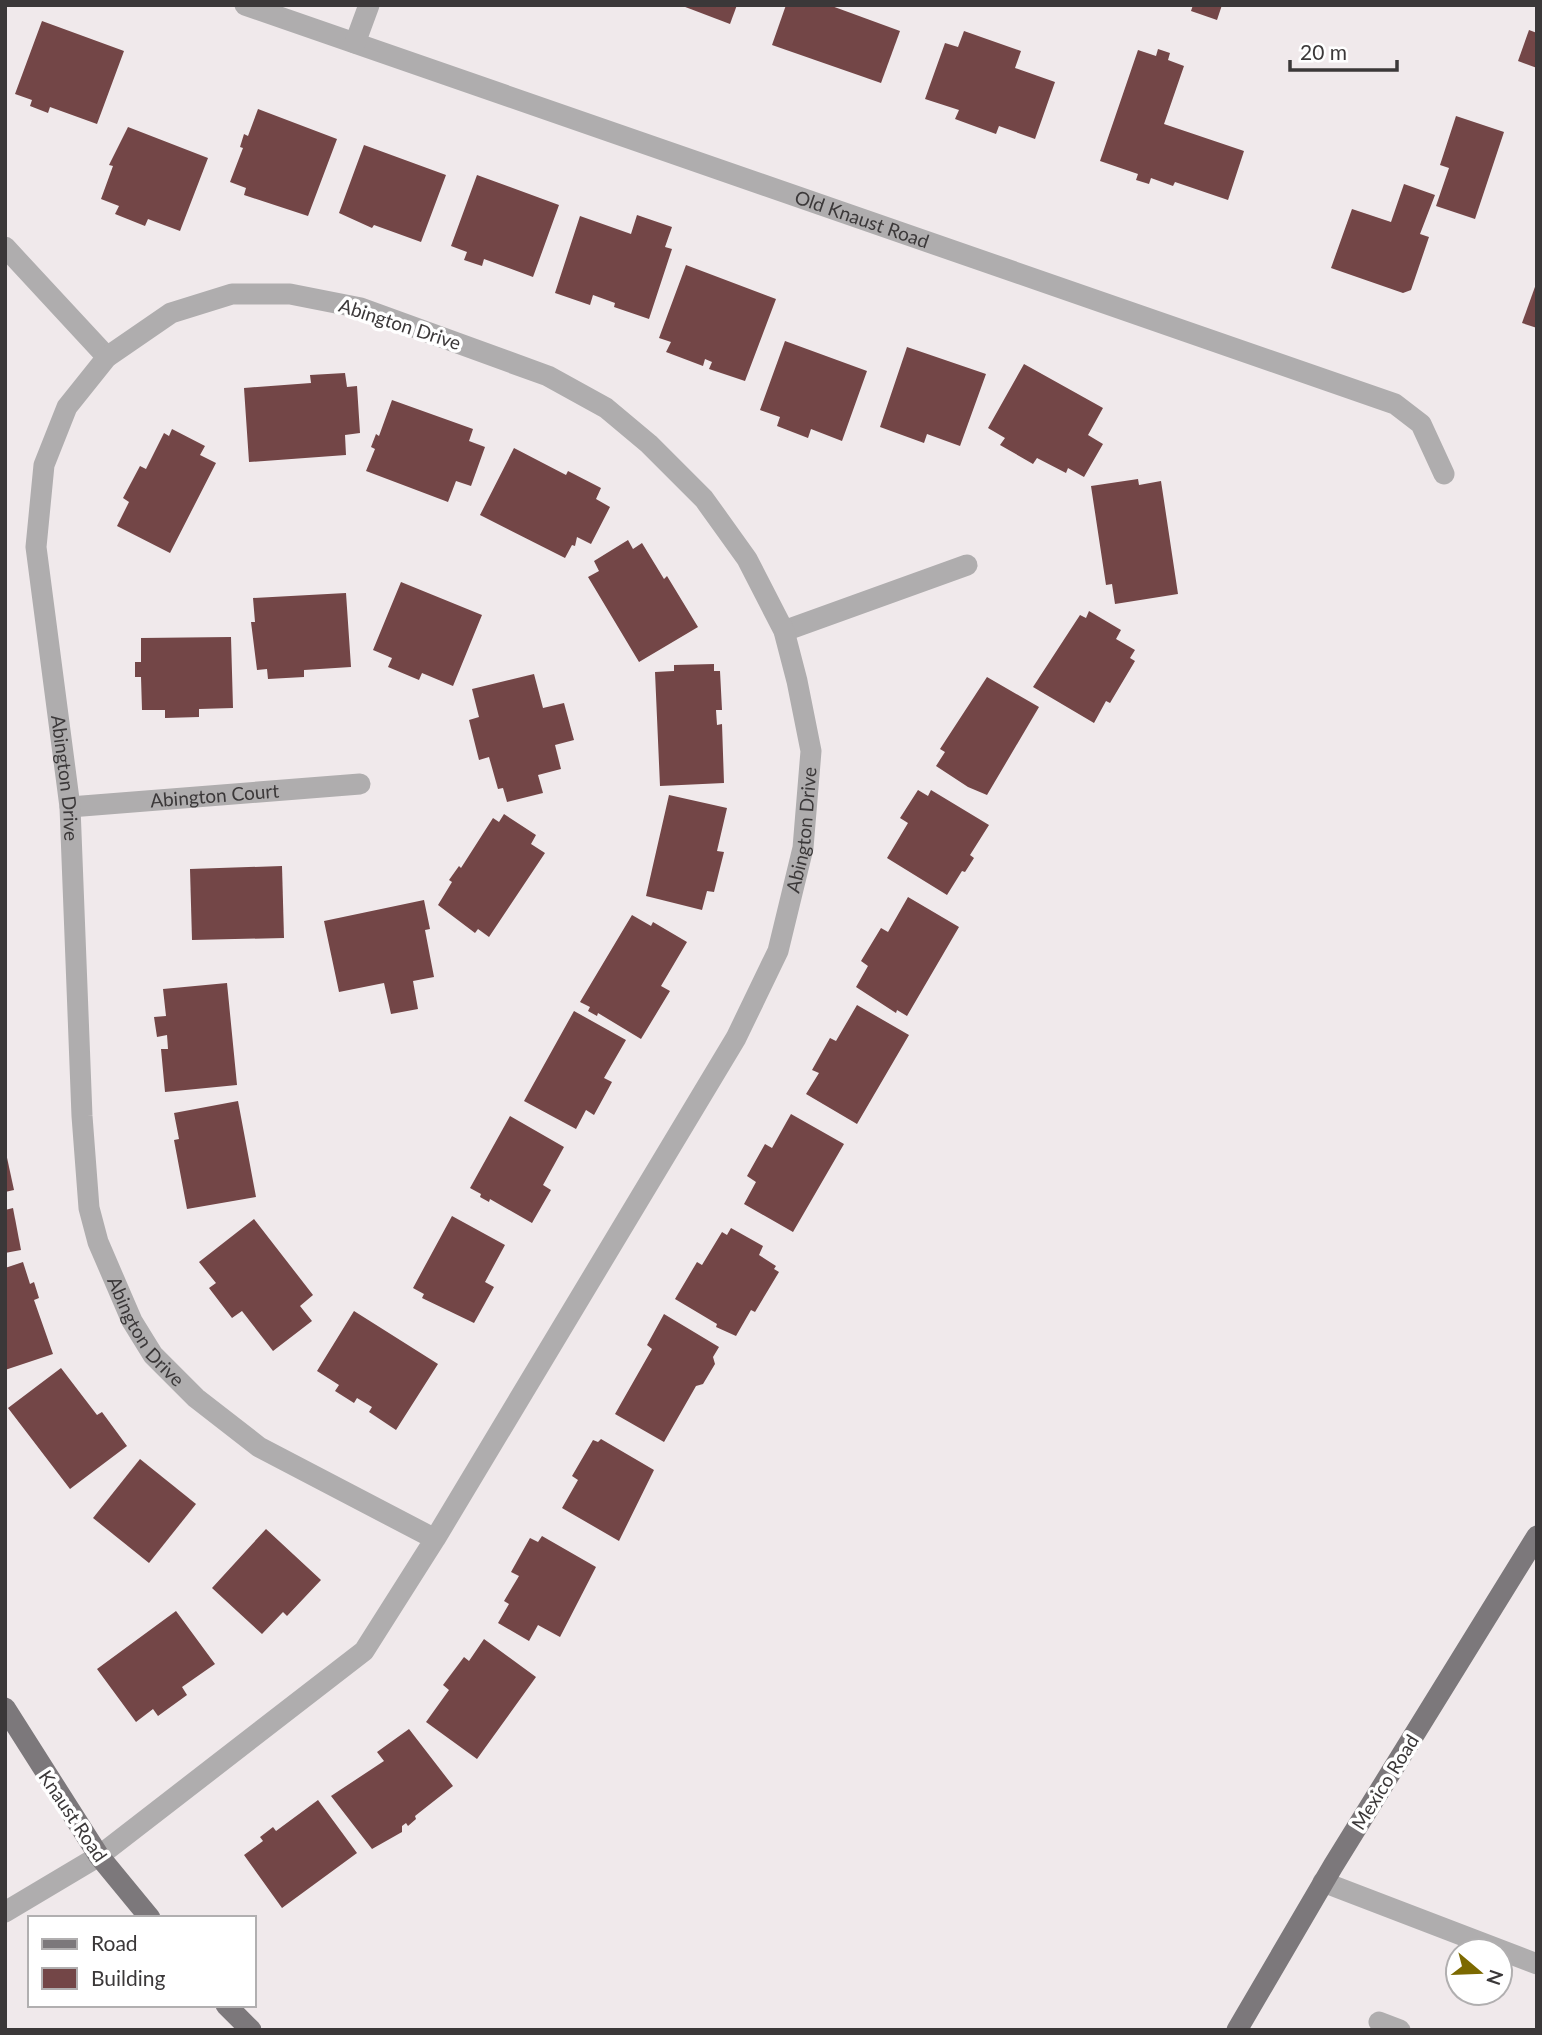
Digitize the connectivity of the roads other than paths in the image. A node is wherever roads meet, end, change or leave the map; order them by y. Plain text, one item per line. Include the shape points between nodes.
1 (245, 5) edge
2 (369, 5) edge
3 (355, 43) junction
4 (5, 247) edge
5 (107, 357) junction
6 (1444, 474) dead end
7 (967, 565) dead end
8 (784, 631) junction
9 (360, 784) dead end
10 (70, 807) junction
11 (1537, 1536) edge
12 (435, 1539) junction
13 (5, 1708) edge
14 (99, 1856) junction
15 (1323, 1882) junction
16 (5, 1912) edge
17 (148, 1916) edge
18 (1537, 1964) edge
19 (228, 2007) edge
20 (1379, 2022) dead end
21 (251, 2030) edge
22 (1237, 2030) edge
23 (1400, 2030) edge

1 - 3 street, Old Knaust Road
2 - 3 street
3 - 6 street, Old Knaust Road via 1395,404 1421,424
4 - 5 street
5 - 8 street, Abington Drive via 170,313 232,294 290,294 361,308 548,376 606,408 704,499 747,559
5 - 10 street, Abington Drive via 67,407 44,465 36,547
7 - 8 street
8 - 12 street, Abington Drive via 811,751 803,848 778,951 736,1038
9 - 10 street, Abington Court
10 - 12 street, Abington Drive via 89,1208 106,1263 132,1321 162,1363 196,1398 259,1447
11 - 15 main road, Mexico Road
12 - 14 street, Abington Drive via 365,1651
13 - 14 main road, Knaust Road
14 - 16 street, Abington Drive
14 - 17 main road, Knaust Road
15 - 18 street
15 - 22 main road, Mexico Road
19 - 21 main road
20 - 23 street

